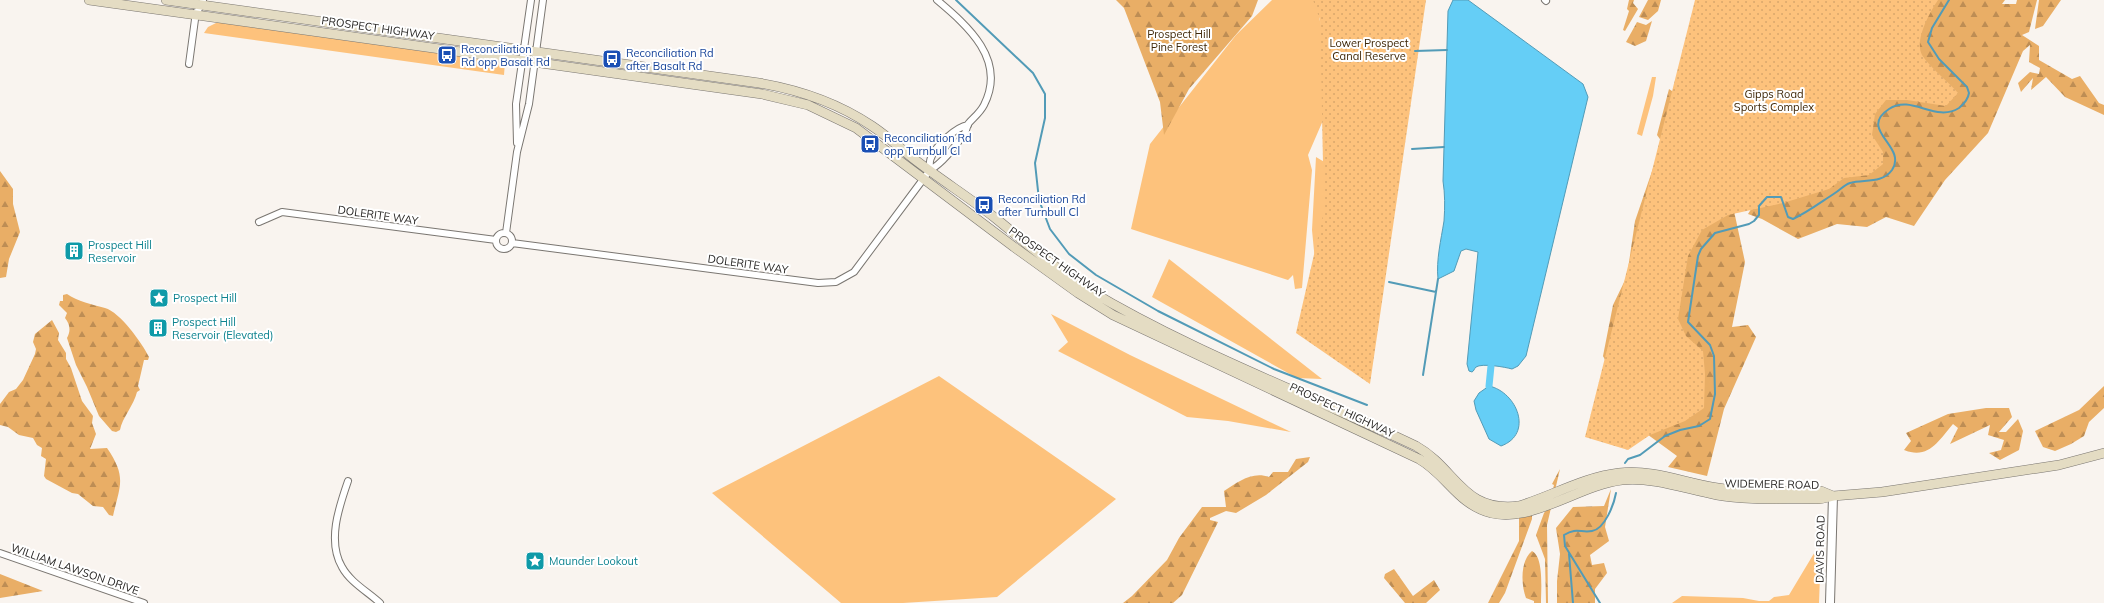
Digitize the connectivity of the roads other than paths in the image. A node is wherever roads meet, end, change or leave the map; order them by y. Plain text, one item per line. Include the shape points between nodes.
1 (89, 0) edge
2 (166, 0) edge
3 (531, 0) edge
4 (543, 0) edge
5 (937, 0) edge
6 (199, 2) edge
7 (196, 15) junction
8 (524, 50) junction
9 (536, 52) junction
10 (522, 60) junction
11 (535, 62) junction
12 (189, 64) dead end
13 (968, 124) junction
14 (517, 152) junction
15 (930, 170) junction
16 (924, 179) junction
17 (259, 222) dead end
18 (506, 233) junction
19 (496, 240) junction
20 (512, 243) junction
21 (2104, 453) edge
22 (348, 481) dead end
23 (1569, 491) junction
24 (1551, 494) joint
25 (1833, 496) junction
26 (1549, 504) joint
27 (0, 554) edge
28 (144, 603) edge
29 (380, 603) edge
30 (1830, 603) edge

1 - 7 main road, PROSPECT HIGHWAY
2 - 6 main road, PROSPECT HIGHWAY
3 - 8 street
4 - 9 street
5 - 13 street via 968,26 986,54 990,70 987,99 980,112
6 - 7 street
6 - 8 main road, PROSPECT HIGHWAY
7 - 10 main road, PROSPECT HIGHWAY
7 - 12 street
8 - 9 main road, PROSPECT HIGHWAY
8 - 10 street
9 - 11 street
9 - 15 main road, PROSPECT HIGHWAY via 759,83 799,92 841,108 862,120
10 - 11 main road, PROSPECT HIGHWAY
10 - 14 street via 516,104
11 - 14 street via 529,104
11 - 16 main road, PROSPECT HIGHWAY via 762,94 795,101 856,128
13 - 15 street via 965,132 940,165
13 - 15 street via 960,126 930,158
14 - 18 street
15 - 16 street, DOLERITE WAY
15 - 24 main road, PROSPECT HIGHWAY via 1085,287 1195,346 1420,449 1434,458 1461,488 1477,500 1494,506 1513,506
16 - 20 street, DOLERITE WAY via 854,272 836,282 818,283
16 - 26 main road, PROSPECT HIGHWAY via 1044,269 1113,315 1419,459 1433,468 1455,493 1475,507 1492,513 1512,514
17 - 19 street, DOLERITE WAY via 282,212
18 - 19 street via 498,235
18 - 20 street
19 - 20 street via 497,246 501,249 509,247
21 - 25 main road, WIDEMERE ROAD via 2059,465 1882,492
22 - 29 street via 336,520 337,555 342,568
23 - 24 main road, WIDEMERE ROAD
23 - 25 main road, WIDEMERE ROAD via 1636,472 1729,489 1821,491
23 - 26 main road, WIDEMERE ROAD
25 - 30 street, DAVIS ROAD
27 - 28 street, WILLIAM LAWSON DRIVE

